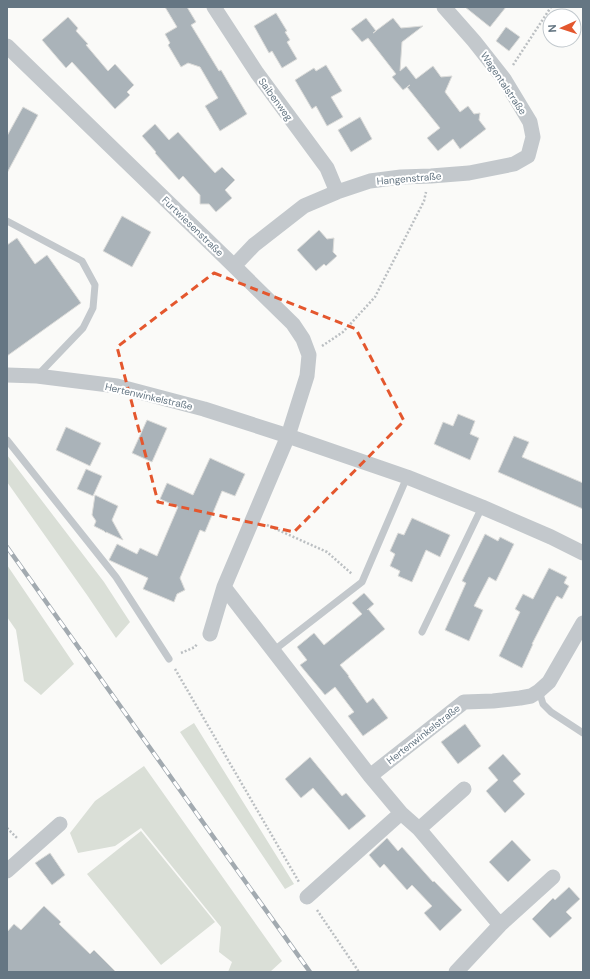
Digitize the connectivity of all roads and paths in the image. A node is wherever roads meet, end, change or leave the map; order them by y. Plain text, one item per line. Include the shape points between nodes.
1 (214, 7) edge
2 (444, 7) edge
3 (552, 7) edge
4 (7, 46) edge
5 (504, 79) junction
6 (514, 164) joint
7 (431, 176) junction
8 (337, 192) junction
9 (7, 221) edge
10 (234, 266) junction
11 (309, 355) junction
12 (7, 375) edge
13 (37, 376) junction
14 (288, 436) junction
15 (7, 440) edge
16 (407, 477) junction
17 (482, 507) junction
18 (253, 519) junction
19 (583, 553) edge
20 (362, 582) junction
21 (224, 587) junction
22 (583, 623) edge
23 (422, 632) dead end
24 (210, 634) joint
25 (273, 651) junction
26 (169, 659) junction
27 (539, 691) junction
28 (583, 733) edge
29 (370, 776) junction
30 (464, 789) dead end
31 (401, 813) junction
32 (60, 824) dead end
33 (419, 829) junction
34 (7, 871) edge
35 (553, 877) dead end
36 (307, 897) junction
37 (500, 925) junction
38 (359, 972) edge
39 (456, 972) edge

1 - 8 street, Saibenweg via 257,73 328,168
2 - 5 street, Wagentalstraße
3 - 5 path
4 - 10 street, Furtwiesenstraße
5 - 6 street, Wagentalstraße via 530,122 533,137 528,156
6 - 7 street, Hangenstraße via 469,173
7 - 8 street, Hangenstraße via 370,181
7 - 11 path via 424,201 375,297 343,332
8 - 10 street, Hangenstraße via 304,206 254,245
9 - 13 lane via 82,261 95,285 93,308 83,328
10 - 11 street, Furtwiesenstraße via 293,324 303,339
11 - 14 street, Furtwiesenstraße via 307,376
12 - 13 street, Hertenwinkelstraße
13 - 14 street, Hertenwinkelstraße via 117,386 204,409
14 - 16 street, Hertenwinkelstraße
14 - 18 street
15 - 26 lane via 116,577
16 - 17 street, Hertenwinkelstraße
16 - 20 lane
17 - 19 street, Hertenwinkelstraße
17 - 23 lane
18 - 20 path via 327,552
18 - 21 street
20 - 25 lane
21 - 24 street
21 - 25 street
22 - 27 street, Hertenwinkelstraße via 550,682
24 - 26 path via 195,647
25 - 29 street
26 - 36 path
27 - 28 lane via 543,704 551,712
27 - 29 street, Hertenwinkelstraße via 520,698 464,702
29 - 31 street
30 - 33 street
31 - 33 street
31 - 36 street
32 - 34 street
33 - 37 street
35 - 37 street
36 - 38 path
37 - 39 street

